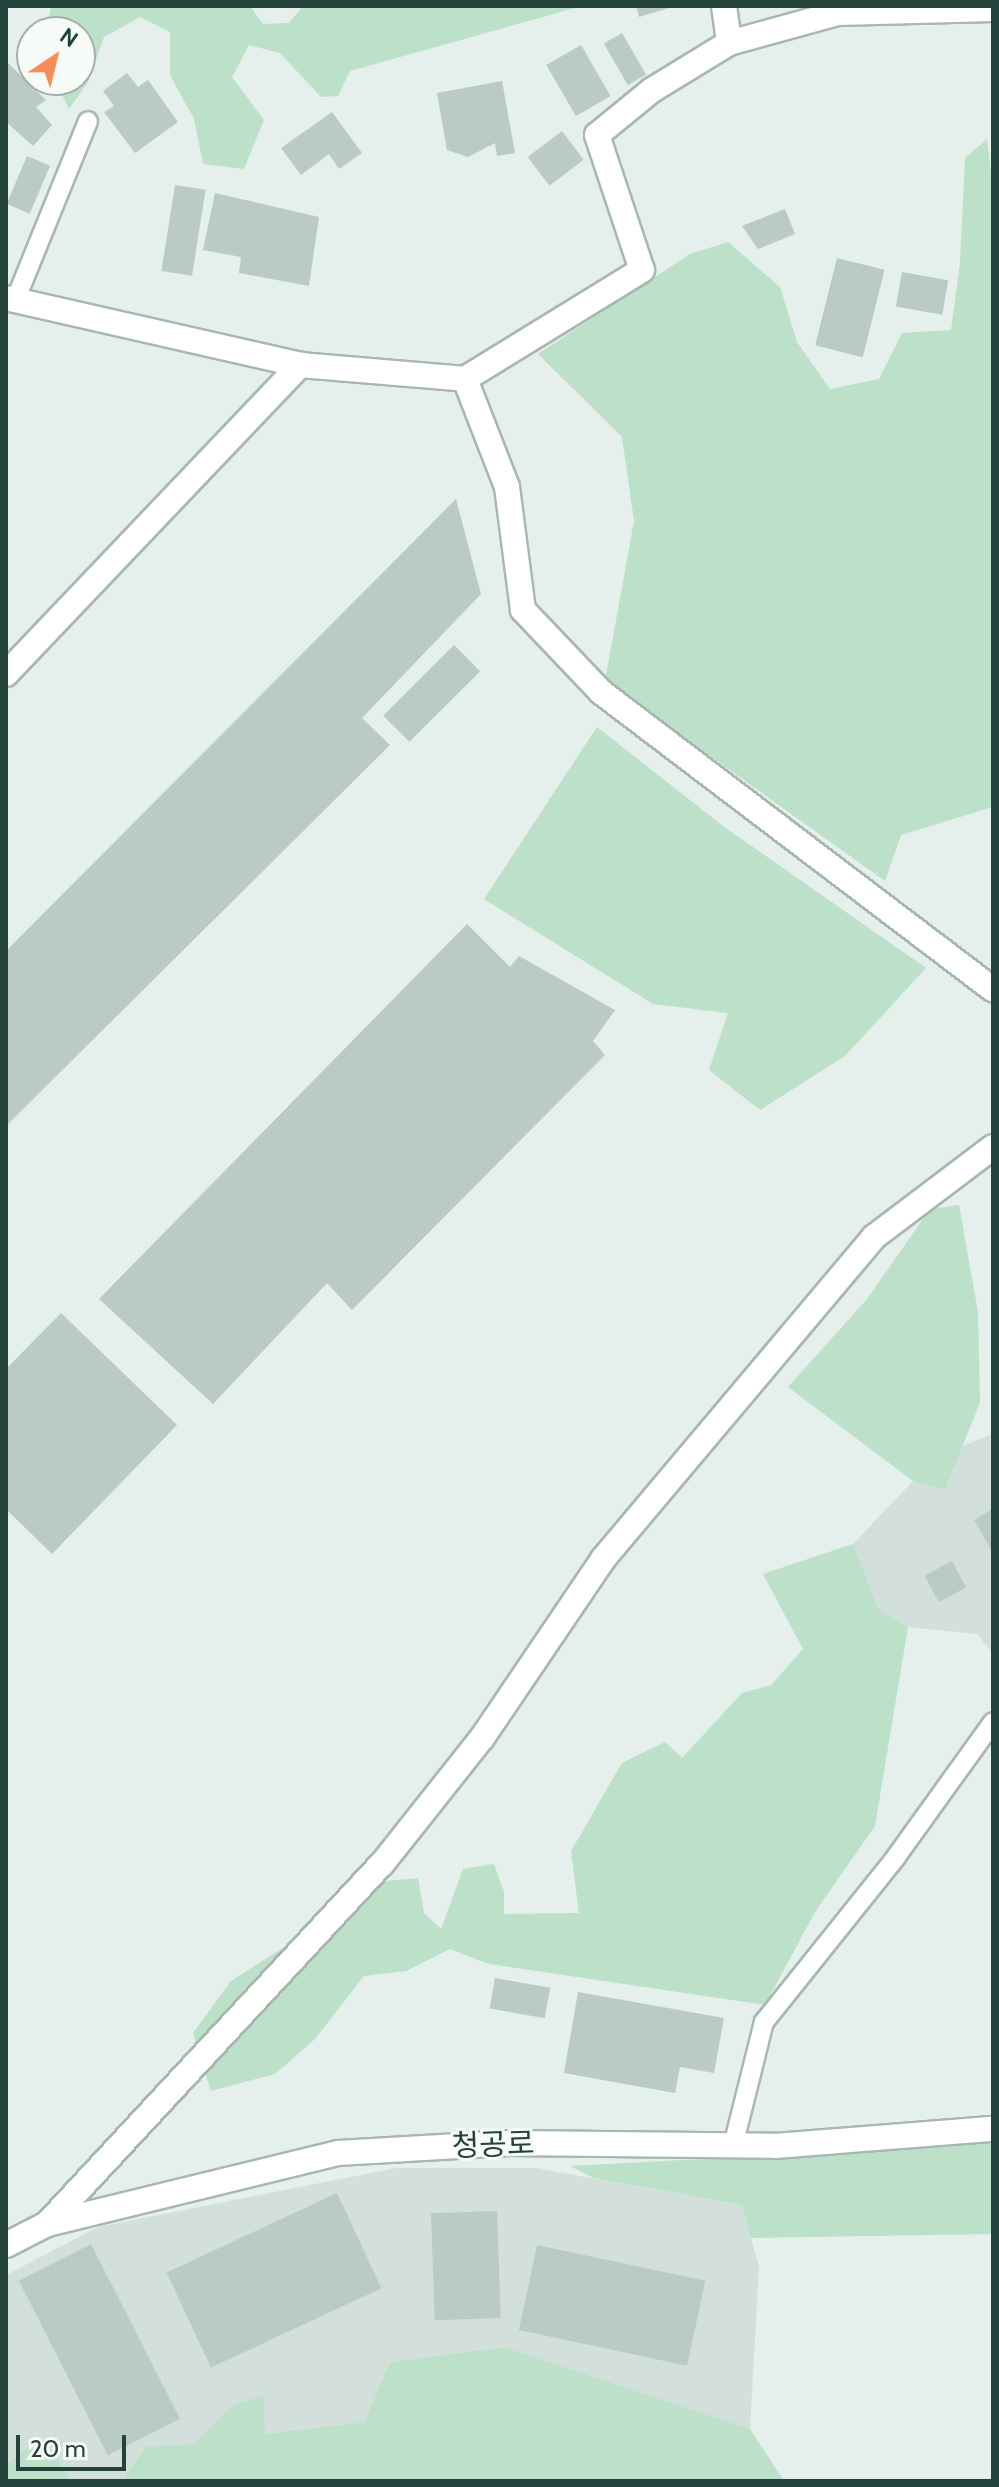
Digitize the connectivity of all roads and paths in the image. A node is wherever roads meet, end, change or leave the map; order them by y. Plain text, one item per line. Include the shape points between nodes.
1 (724, 6) edge
2 (993, 9) edge
3 (729, 43) junction
4 (88, 121) dead end
5 (10, 300) edge
6 (300, 365) junction
7 (465, 379) junction
8 (6, 674) edge
9 (993, 990) edge
10 (993, 1147) edge
11 (993, 1722) edge
12 (993, 2129) edge
13 (733, 2146) junction
14 (47, 2224) junction
15 (6, 2245) edge

1 - 3 street
2 - 3 street via 838,13
3 - 7 street via 652,90 597,135 642,270
4 - 5 lane
5 - 6 street
6 - 7 street
6 - 8 street
7 - 9 street via 507,487 523,610 601,692
10 - 14 street via 874,1237 603,1559 482,1738 382,1864
11 - 13 lane via 896,1857 764,2022
12 - 13 street, 청공로
13 - 14 street, 청공로 via 510,2143 338,2153
14 - 15 street, 청공로

